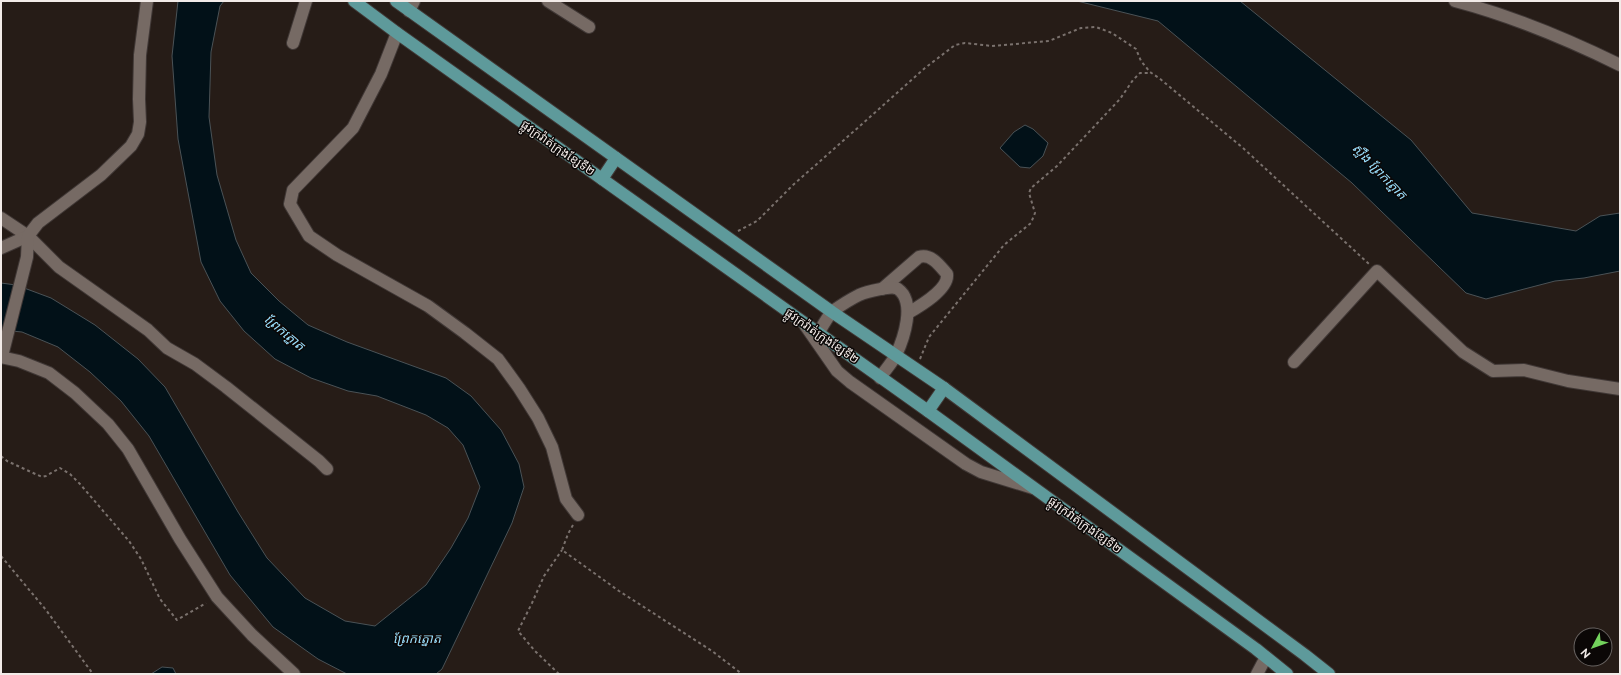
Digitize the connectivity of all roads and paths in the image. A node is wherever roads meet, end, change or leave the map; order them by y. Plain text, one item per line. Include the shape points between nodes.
1 (147, 1) edge
2 (306, 1) edge
3 (354, 1) edge
4 (396, 1) edge
5 (548, 1) edge
6 (1455, 1) edge
7 (412, 6) edge
8 (589, 27) dead end
9 (397, 33) junction
10 (292, 43) dead end
11 (1620, 65) edge
12 (1150, 72) junction
13 (616, 158) junction
14 (602, 179) junction
15 (1, 218) edge
16 (28, 236) junction
17 (726, 236) junction
18 (1, 248) edge
19 (1377, 271) junction
20 (882, 289) junction
21 (832, 312) junction
22 (908, 313) junction
23 (805, 325) junction
24 (818, 334) junction
25 (2, 353) edge
26 (896, 355) junction
27 (1294, 362) dead end
28 (916, 369) junction
29 (880, 378) junction
30 (944, 388) junction
31 (1620, 389) edge
32 (928, 411) junction
33 (1, 456) edge
34 (327, 469) dead end
35 (1035, 489) junction
36 (578, 516) joint
37 (562, 550) junction
38 (1, 556) edge
39 (217, 597) junction
40 (1266, 657) junction
41 (93, 674) edge
42 (294, 674) edge
43 (558, 674) edge
44 (742, 674) edge
45 (1257, 674) edge
46 (1287, 674) edge
47 (1329, 674) edge

1 - 16 street via 140,55 138,134 131,146 101,175 38,223
2 - 10 street
3 - 9 main road, ផ្លូវក្រវ៉ាត់ក្រុងខ្សែទី២
4 - 7 main road, ផ្លូវក្រវ៉ាត់ក្រុងខ្សែទី២
5 - 8 street
6 - 11 street via 1493,11 1588,49
7 - 13 main road, ផ្លូវក្រវ៉ាត់ក្រុងខ្សែទី២
9 - 14 main road, ផ្លូវក្រវ៉ាត់ក្រុងខ្សែទី២
9 - 36 street via 381,74 353,128 292,190 290,204 309,236 337,255 428,306 498,359 538,418 552,447 566,499
12 - 17 path via 1136,49 1112,33 1096,27 1081,28 1049,41 992,46 965,43 955,45 925,68 805,175 758,221
12 - 19 path via 1243,148
12 - 28 path via 1140,73 1120,99 1057,166 1031,188 1029,193 1035,213 1031,223 1004,245 929,337
13 - 14 main road
13 - 17 main road, ផ្លូវក្រវ៉ាត់ក្រុងខ្សែទី២
14 - 23 main road, ផ្លូវក្រវ៉ាត់ក្រុងខ្សែទី២
15 - 16 street
16 - 18 street
16 - 25 street via 27,257
16 - 34 street via 60,267 148,330 167,348 195,364 226,387 320,460
17 - 21 main road, ផ្លូវក្រវ៉ាត់ក្រុងខ្សែទី២
19 - 27 street
19 - 31 street via 1463,352 1492,371 1524,370 1568,381
20 - 21 street via 859,295
20 - 22 street via 898,290 907,302
20 - 22 street via 919,257 929,256 948,277 928,301
21 - 24 street
21 - 26 main road, ផ្លូវក្រវ៉ាត់ក្រុងខ្សែទី២
22 - 26 street
23 - 24 main road, ផ្លូវក្រវ៉ាត់ក្រុងខ្សែទី២
23 - 35 street via 837,371 856,386 966,464 981,472
24 - 29 main road, ផ្លូវក្រវ៉ាត់ក្រុងខ្សែទី២
25 - 39 street via 49,373 108,424 128,449 176,534
26 - 28 main road, ផ្លូវក្រវ៉ាត់ក្រុងខ្សែទី២
26 - 29 street
28 - 30 main road, ផ្លូវក្រវ៉ាត់ក្រុងខ្សែទី២
29 - 32 main road, ផ្លូវក្រវ៉ាត់ក្រុងខ្សែទី២
30 - 32 main road
30 - 47 main road, ផ្លូវក្រវ៉ាត់ក្រុងខ្សែទី២
32 - 35 main road, ផ្លូវក្រវ៉ាត់ក្រុងខ្សែទី២
33 - 39 path via 42,477 60,468 70,474 129,541 141,559 160,599 177,620
35 - 40 main road, ផ្លូវក្រវ៉ាត់ក្រុងខ្សែទី២
36 - 37 path
37 - 43 path via 544,576 518,631
37 - 44 path
38 - 41 path via 46,610
39 - 42 street via 252,635
40 - 45 street
40 - 46 main road, ផ្លូវក្រវ៉ាត់ក្រុងខ្សែទី២

